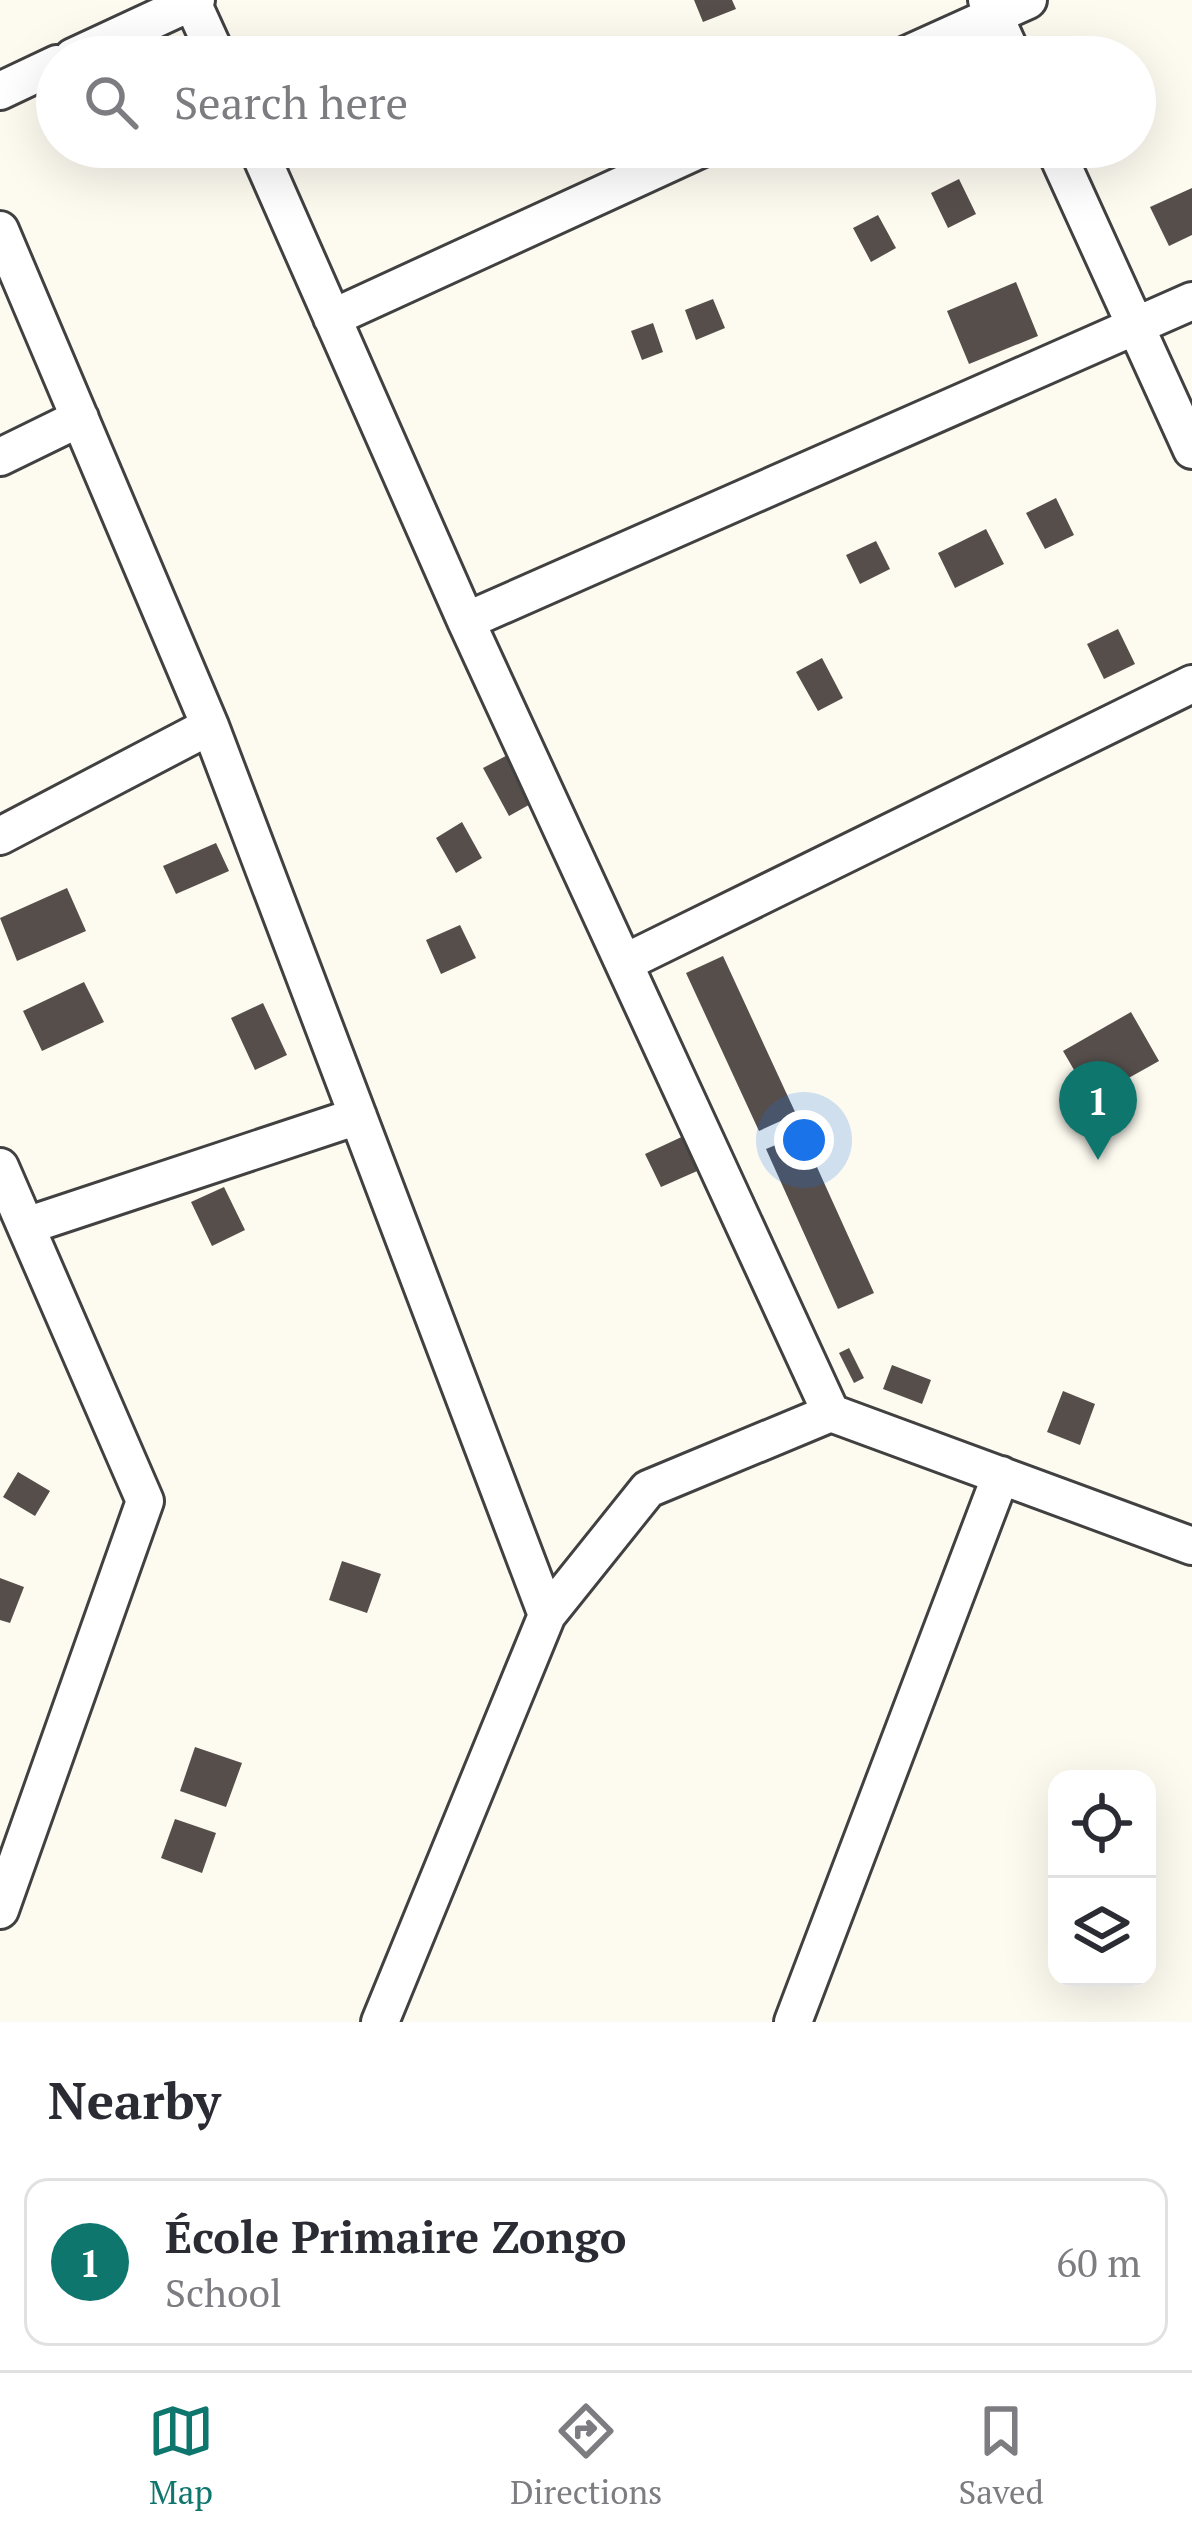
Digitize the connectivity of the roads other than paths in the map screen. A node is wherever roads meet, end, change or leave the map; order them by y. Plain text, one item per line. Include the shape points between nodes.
1 (1028, 0) edge
2 (194, 1) edge
3 (990, 8) edge
4 (118, 36) edge
5 (208, 36) edge
6 (940, 36) edge
7 (1003, 36) edge
8 (36, 74) edge
9 (0, 91) edge
10 (265, 168) edge
11 (659, 168) edge
12 (1064, 168) edge
13 (0, 230) edge
14 (1192, 301) edge
15 (332, 317) junction
16 (1135, 324) junction
17 (80, 418) junction
18 (1192, 450) edge
19 (0, 458) edge
20 (466, 621) junction
21 (1192, 683) edge
22 (210, 726) junction
23 (0, 836) edge
24 (624, 963) junction
25 (358, 1115) junction
26 (0, 1166) edge
27 (26, 1226) junction
28 (832, 1413) junction
29 (1001, 1475) junction
30 (1192, 1546) edge
31 (547, 1615) junction
32 (0, 1910) edge
33 (380, 2022) edge
34 (793, 2022) edge

1 - 3 street
2 - 4 street
2 - 5 street
3 - 6 street
3 - 7 street
8 - 9 street
10 - 15 street
11 - 15 street
12 - 16 street
13 - 17 street
14 - 16 street
15 - 20 street
16 - 18 street
16 - 20 street
17 - 19 street
17 - 22 street
20 - 24 street
21 - 24 street
22 - 23 street
22 - 25 street
24 - 28 street
25 - 27 street
25 - 31 street
26 - 27 street
27 - 32 street via 145,1501
28 - 29 street
28 - 31 street via 648,1489
29 - 30 street
29 - 34 street
31 - 33 street

